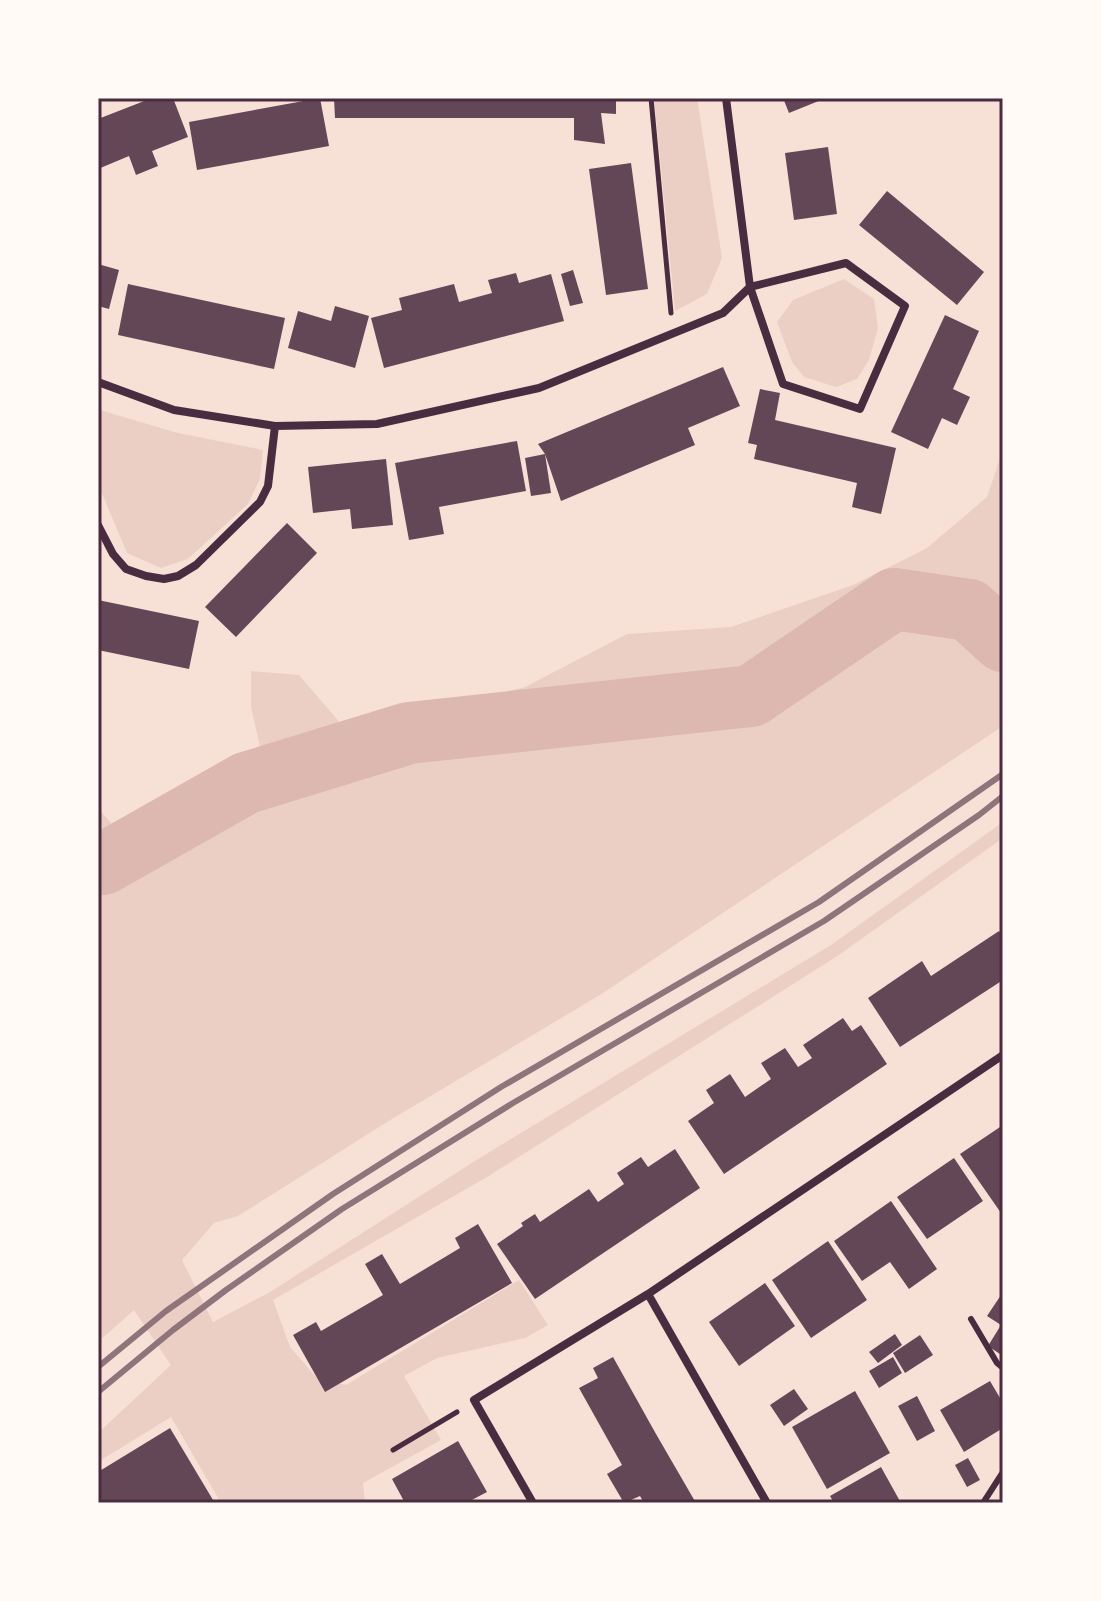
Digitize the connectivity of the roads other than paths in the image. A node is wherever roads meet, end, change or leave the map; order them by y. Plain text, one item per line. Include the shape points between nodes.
1 (726, 98) edge
2 (750, 287) junction
3 (99, 385) edge
4 (275, 426) junction
5 (98, 525) edge
6 (1003, 1055) edge
7 (648, 1294) junction
8 (971, 1319) dead end
9 (1003, 1368) edge
10 (1003, 1472) edge
11 (533, 1503) edge
12 (767, 1503) edge
13 (983, 1503) edge

1 - 2 street
2 - 2 street via 783,384 860,409 905,306 846,263
2 - 4 street via 723,313 539,388 377,424
3 - 4 street via 174,410
4 - 5 street via 268,486 260,502 178,576 164,579 126,569
6 - 7 street
7 - 11 street via 474,1400
7 - 12 street
8 - 9 lane
10 - 13 lane

